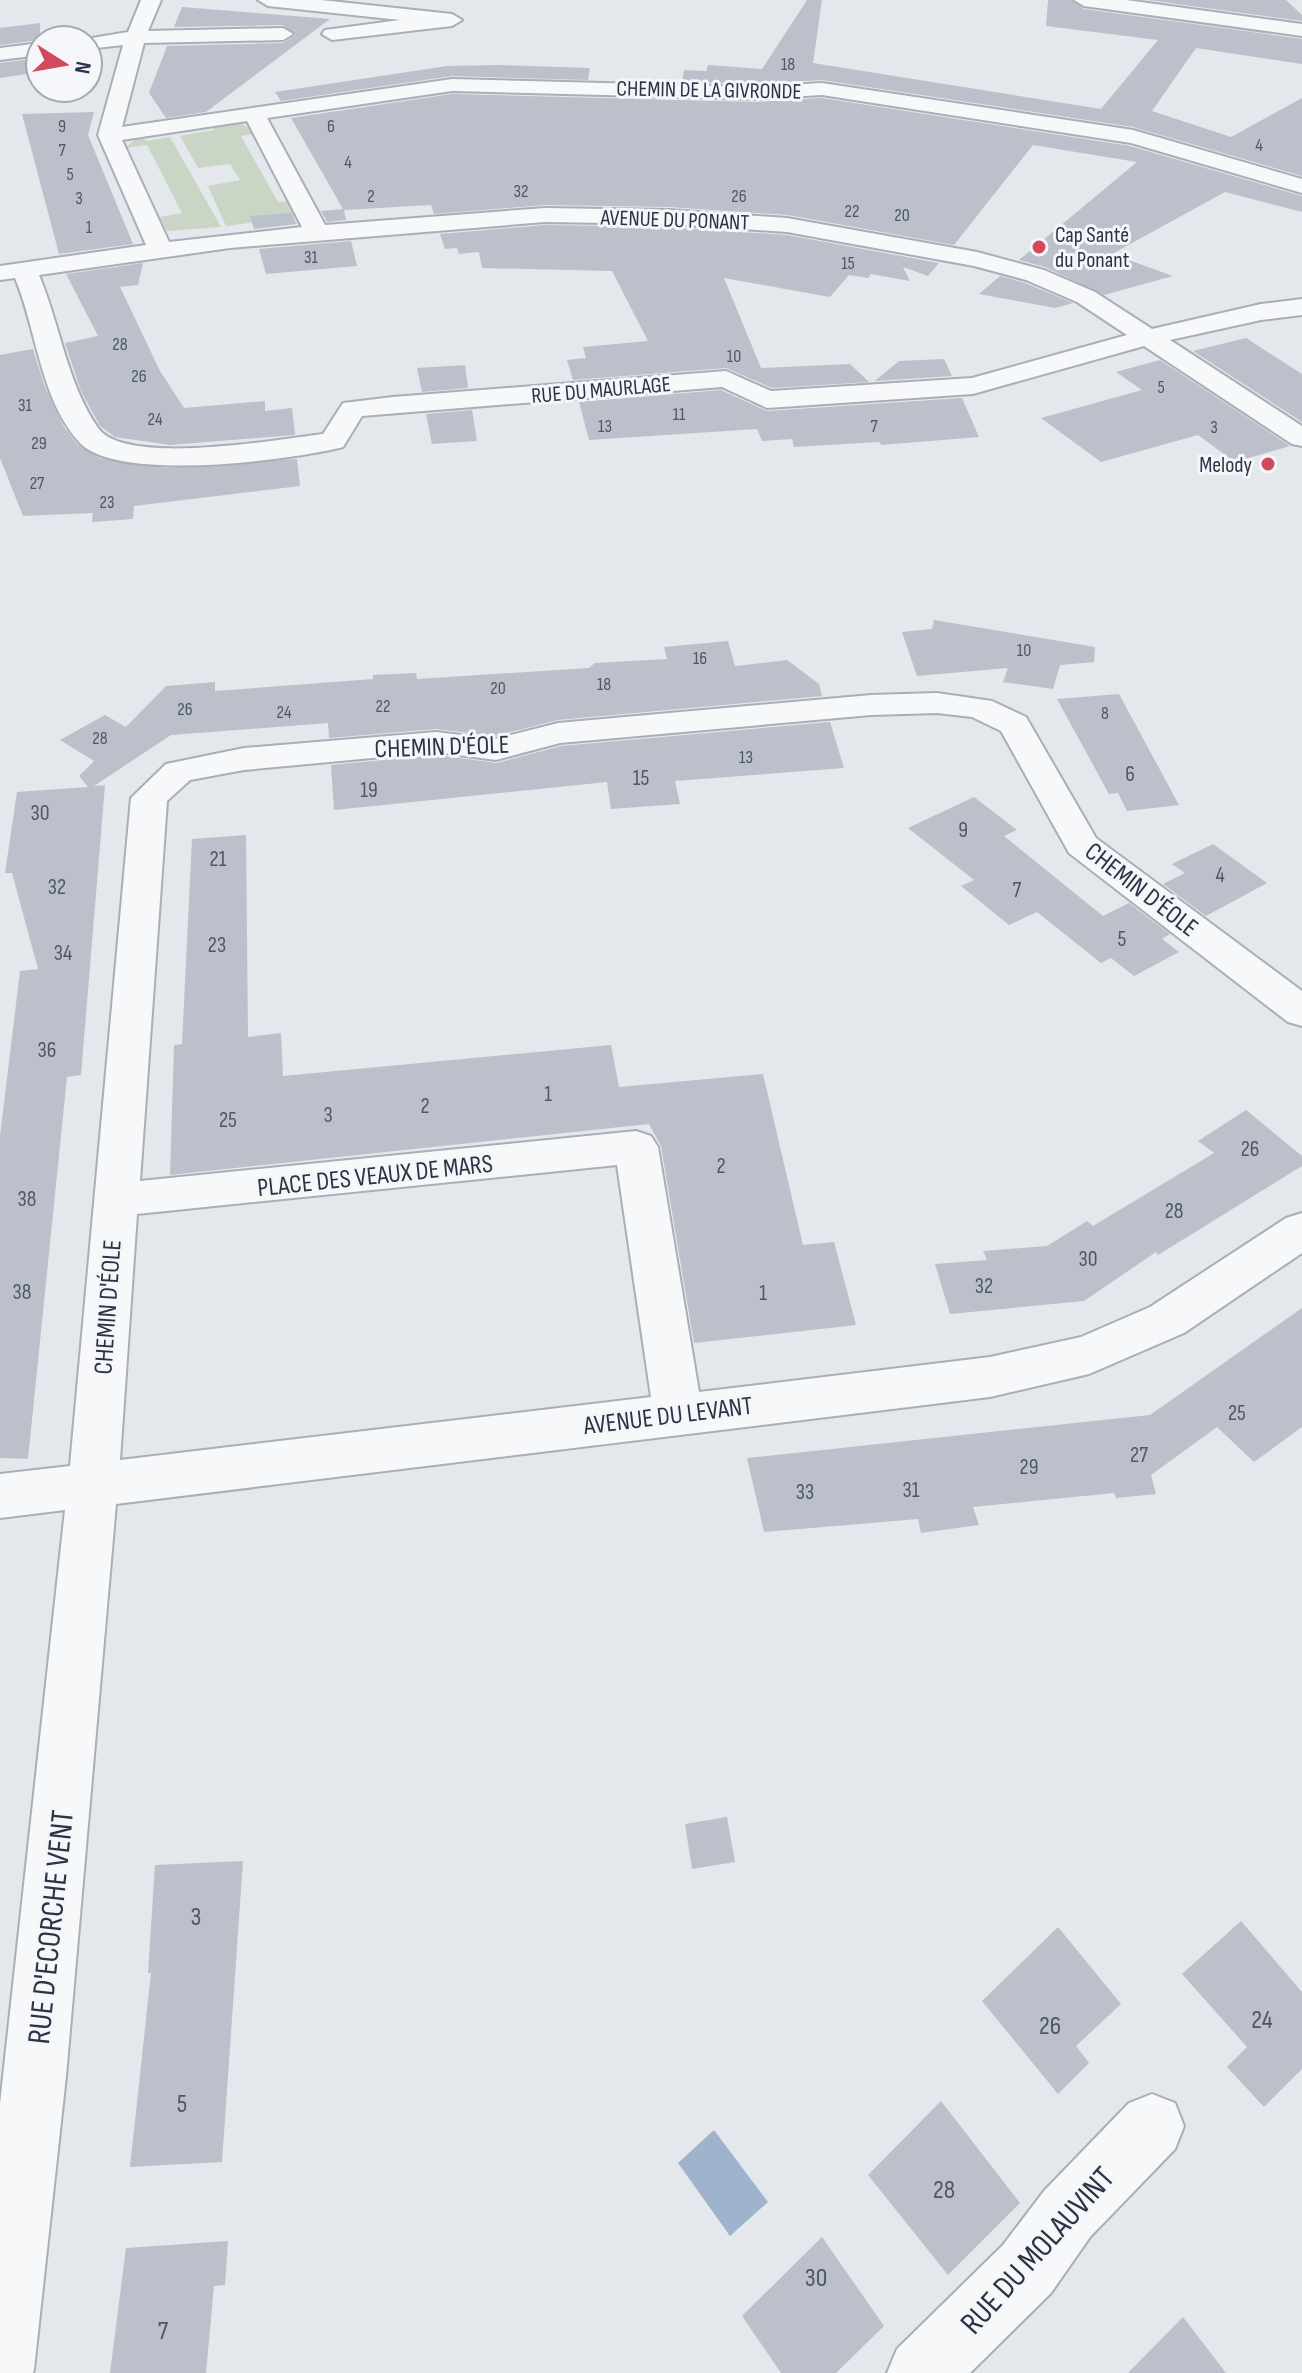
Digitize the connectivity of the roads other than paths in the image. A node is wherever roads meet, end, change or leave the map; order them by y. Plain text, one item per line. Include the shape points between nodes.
1 (151, 0) edge
2 (268, 0) edge
3 (1084, 0) edge
4 (1302, 30) edge
5 (283, 34) dead end
6 (332, 34) dead end
7 (135, 37) junction
8 (104, 41) edge
9 (24, 51) edge
10 (0, 54) edge
11 (254, 114) junction
12 (109, 135) junction
13 (1302, 186) edge
14 (317, 233) junction
15 (160, 250) junction
16 (12, 271) edge
17 (1302, 307) edge
18 (1145, 338) junction
19 (1302, 438) edge
20 (1302, 1012) edge
21 (114, 1200) junction
22 (1302, 1230) edge
23 (678, 1414) junction
24 (93, 1485) junction
25 (0, 1496) edge
26 (1152, 2126) dead end
27 (0, 2369) edge
28 (921, 2373) edge

1 - 7 street
2 - 6 street via 452,20
3 - 4 street
5 - 7 street
7 - 8 street
7 - 12 street
9 - 10 street
11 - 12 street, CHEMIN DE LA GIVRONDE
11 - 13 street, CHEMIN DE LA GIVRONDE via 452,85 755,93 822,89 1133,137
11 - 14 street
12 - 15 street
14 - 15 street, AVENUE DU PONANT
14 - 18 street, AVENUE DU PONANT via 545,215 787,225 977,259 1035,275 1086,297
15 - 16 street, AVENUE DU PONANT
16 - 18 street, RUE DU MAURLAGE via 39,300 72,405 92,439 127,455 170,458 333,441 353,409 393,405 726,379 767,400 973,386
17 - 18 street, RUE DU MAURLAGE
18 - 19 street, AVENUE DU PONANT
20 - 21 street, CHEMIN D'ÉOLE via 1082,845 1014,724 980,708 871,705 558,733 496,750 436,742 244,759 178,772 149,798
21 - 23 street, PLACE DES VEAUX DE MARS via 636,1147
21 - 24 street, CHEMIN D'ÉOLE
22 - 23 street, AVENUE DU LEVANT via 1167,1320 1089,1355 990,1377
23 - 24 street, AVENUE DU LEVANT
24 - 25 street, AVENUE DU LEVANT
24 - 27 street, RUE D'ECORCHE VENT via 35,2076
26 - 28 street, RUE DU MOLAUVINT via 1067,2214 1027,2269

